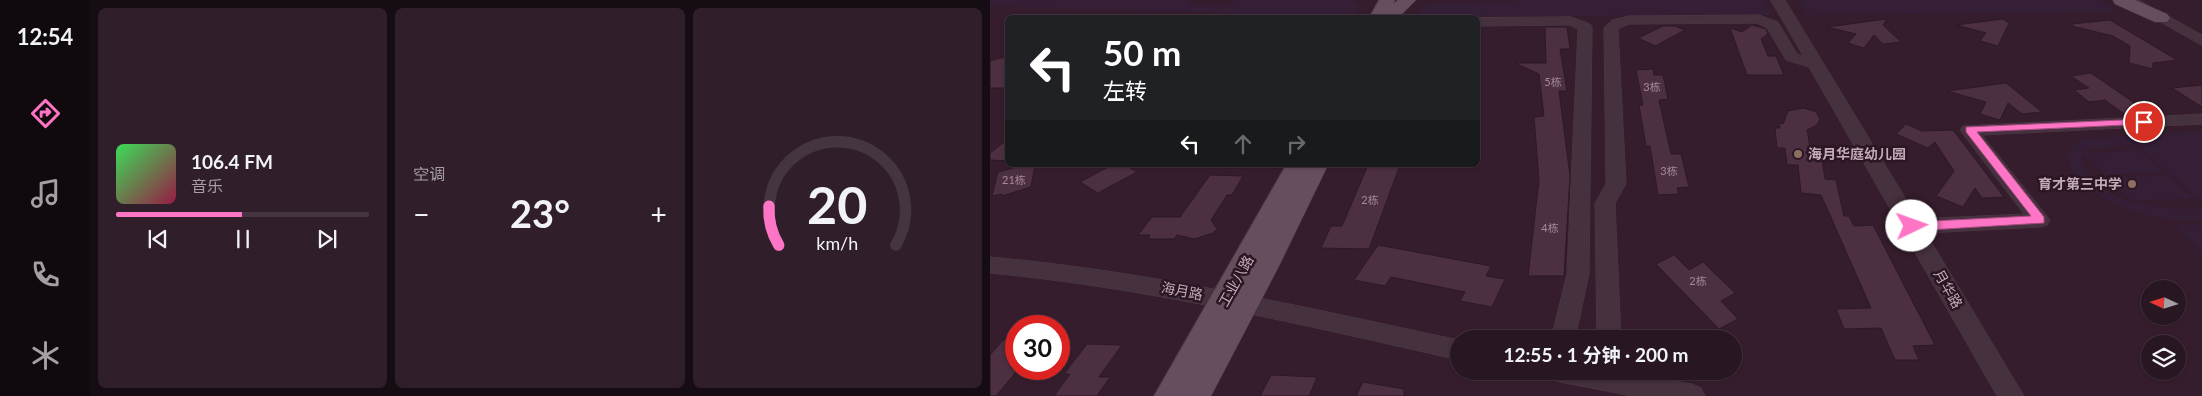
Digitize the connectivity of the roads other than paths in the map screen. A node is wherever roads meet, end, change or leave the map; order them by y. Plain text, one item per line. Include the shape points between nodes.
1 (1408, 0) edge
2 (1778, 0) edge
3 (2121, 0) edge
4 (2129, 0) edge
5 (2144, 0) edge
6 (2151, 0) edge
7 (1388, 7) edge
8 (2168, 18) junction
9 (1480, 22) edge
10 (2202, 32) edge
11 (2202, 41) edge
12 (1817, 64) junction
13 (2202, 119) edge
14 (1297, 167) edge
15 (1315, 167) edge
16 (1912, 226) junction
17 (990, 265) edge
18 (1235, 301) junction
19 (1565, 330) edge
20 (1609, 330) edge
21 (1450, 348) edge
22 (1620, 380) edge
23 (1171, 396) edge
24 (1194, 396) edge
25 (1692, 396) edge
26 (2011, 396) edge

1 - 7 main road
2 - 12 street, 月华路
3 - 8 main road
4 - 8 street
5 - 8 street
6 - 8 main road
8 - 10 street
8 - 11 street
9 - 19 street via 1571,21 1585,27 1578,274
12 - 16 street, 月华路
12 - 20 street via 1791,56 1773,25 1759,19 1629,20 1610,28 1616,184 1605,203
13 - 16 street via 1969,130 2040,220
14 - 18 main road, 工业八路
15 - 18 main road, 工业八路
16 - 26 street, 月华路
17 - 18 street, 海月路 via 1035,268 1151,285
18 - 21 street, 海月路
18 - 23 main road, 工业八路
18 - 24 main road, 工业八路
22 - 25 street

